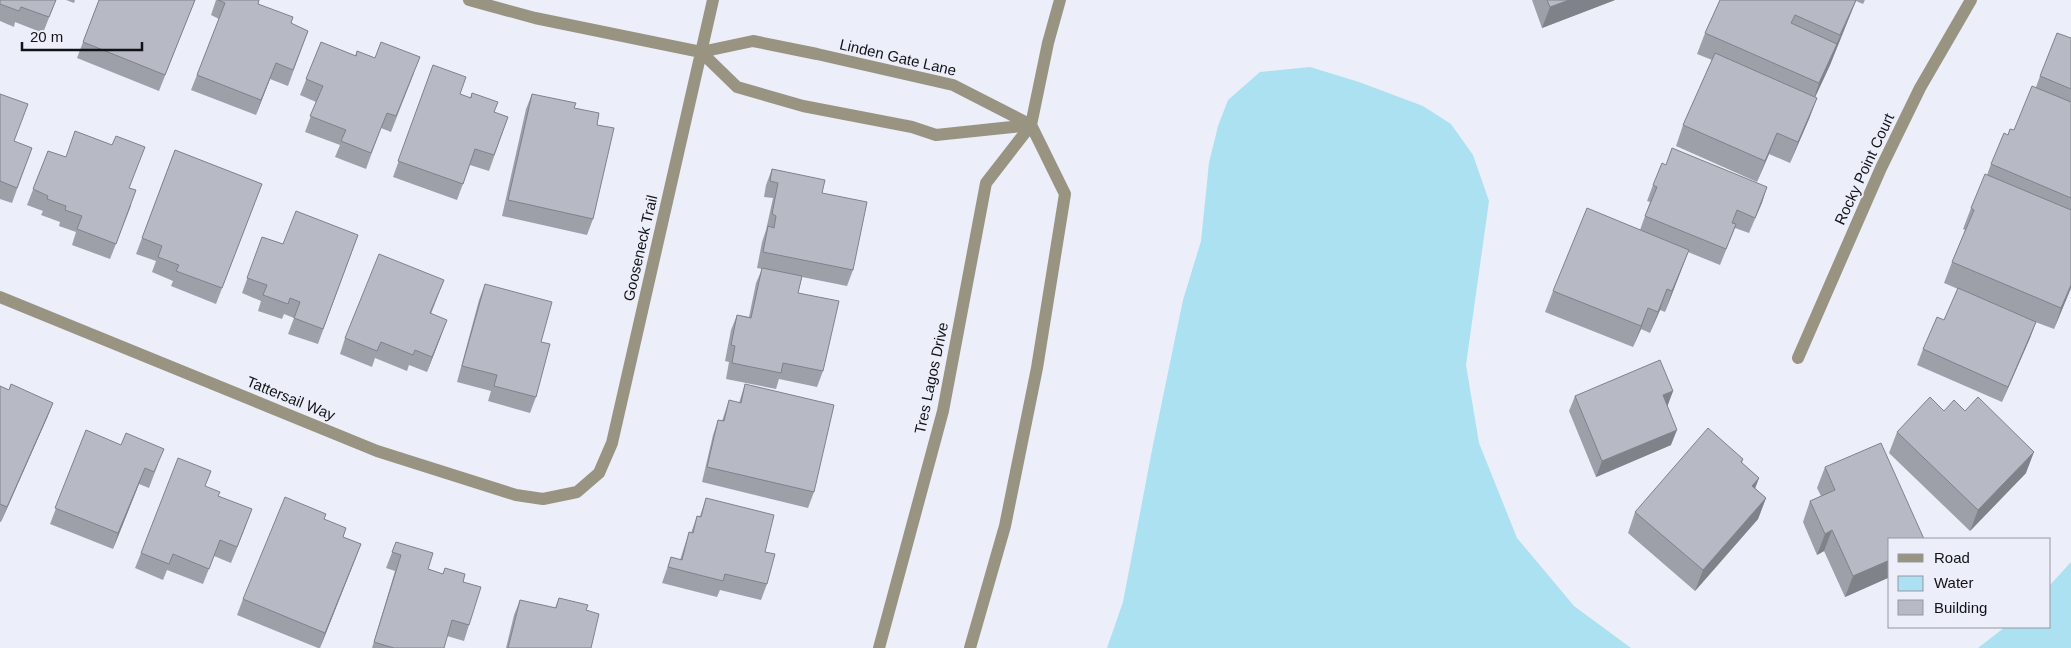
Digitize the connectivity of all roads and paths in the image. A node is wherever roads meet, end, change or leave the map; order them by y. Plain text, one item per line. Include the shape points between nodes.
1 (470, 0) edge
2 (713, 0) edge
3 (1060, 0) edge
4 (1971, 0) edge
5 (701, 52) junction
6 (1032, 125) junction
7 (0, 296) edge
8 (1798, 358) dead end
9 (577, 492) joint
10 (879, 648) edge
11 (970, 648) edge

1 - 5 street, Linden Gate Lane via 535,18
2 - 5 street, Gooseneck Trail
3 - 6 street, Tres Lagos Drive
4 - 8 street, Rocky Point Court via 1920,88 1881,168
5 - 6 street, Linden Gate Lane via 753,41 817,54 953,85
5 - 6 street via 737,87 803,106 912,127 936,135
5 - 9 street, Gooseneck Trail via 612,443 599,473
6 - 10 street, Tres Lagos Drive via 986,183 943,410
6 - 11 street via 1065,194 1037,368 1005,526
7 - 9 street, Tattersail Way via 377,451 516,495 543,498

